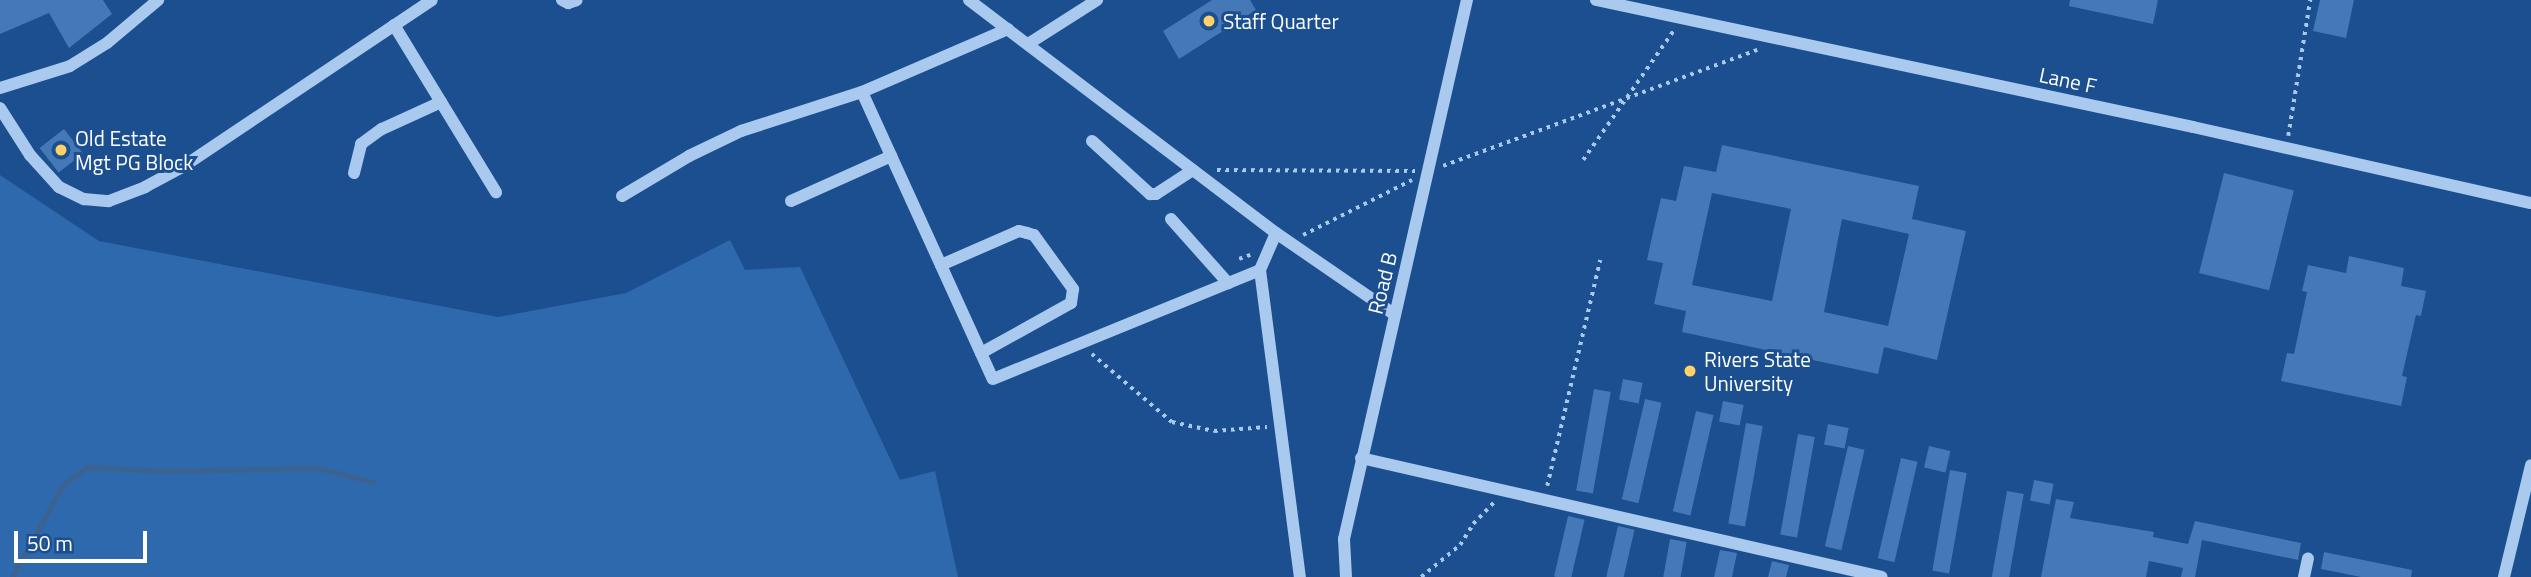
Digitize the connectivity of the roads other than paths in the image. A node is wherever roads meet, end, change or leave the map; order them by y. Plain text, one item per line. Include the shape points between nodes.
1 (158, 0) edge
2 (404, 0) edge
3 (432, 0) edge
4 (562, 0) edge
5 (577, 0) edge
6 (969, 0) edge
7 (1097, 0) edge
8 (1467, 0) edge
9 (1596, 0) edge
10 (412, 13) junction
11 (394, 25) junction
12 (1008, 29) junction
13 (1028, 44) junction
14 (0, 88) edge
15 (862, 92) junction
16 (441, 102) junction
17 (0, 108) edge
18 (1092, 141) dead end
19 (891, 156) junction
20 (1193, 170) junction
21 (354, 173) dead end
22 (496, 192) dead end
23 (622, 197) dead end
24 (791, 201) dead end
25 (2531, 203) edge
26 (1171, 219) dead end
27 (1276, 233) junction
28 (941, 265) junction
29 (1259, 270) junction
30 (1228, 283) junction
31 (1394, 314) junction
32 (981, 353) junction
33 (1361, 458) junction
34 (2531, 465) edge
35 (2308, 558) dead end
36 (1300, 577) edge
37 (1346, 577) edge
38 (1882, 577) edge
39 (2304, 577) edge
40 (2504, 577) edge

1 - 14 street via 107,43 70,66
2 - 10 street
3 - 10 street
4 - 5 street
6 - 12 street
7 - 13 street
8 - 31 street, Road B
9 - 25 street, Lane F
10 - 11 street
11 - 16 street
11 - 17 street via 184,166 109,201 85,199 59,187 30,155
12 - 13 street
12 - 15 street
13 - 20 street
15 - 19 street
15 - 23 street via 741,131
16 - 21 street via 361,144
16 - 22 street
18 - 20 street via 1150,194
19 - 24 street
19 - 28 street
20 - 27 street
26 - 30 street
27 - 29 street
27 - 31 street
28 - 32 street
28 - 32 street via 1019,232 1027,233 1034,235 1073,289 1071,303
29 - 30 street
29 - 36 street
30 - 32 street via 993,379
31 - 33 street, Road B
33 - 37 street, Road B via 1343,539
33 - 38 street
34 - 40 street
35 - 39 street

